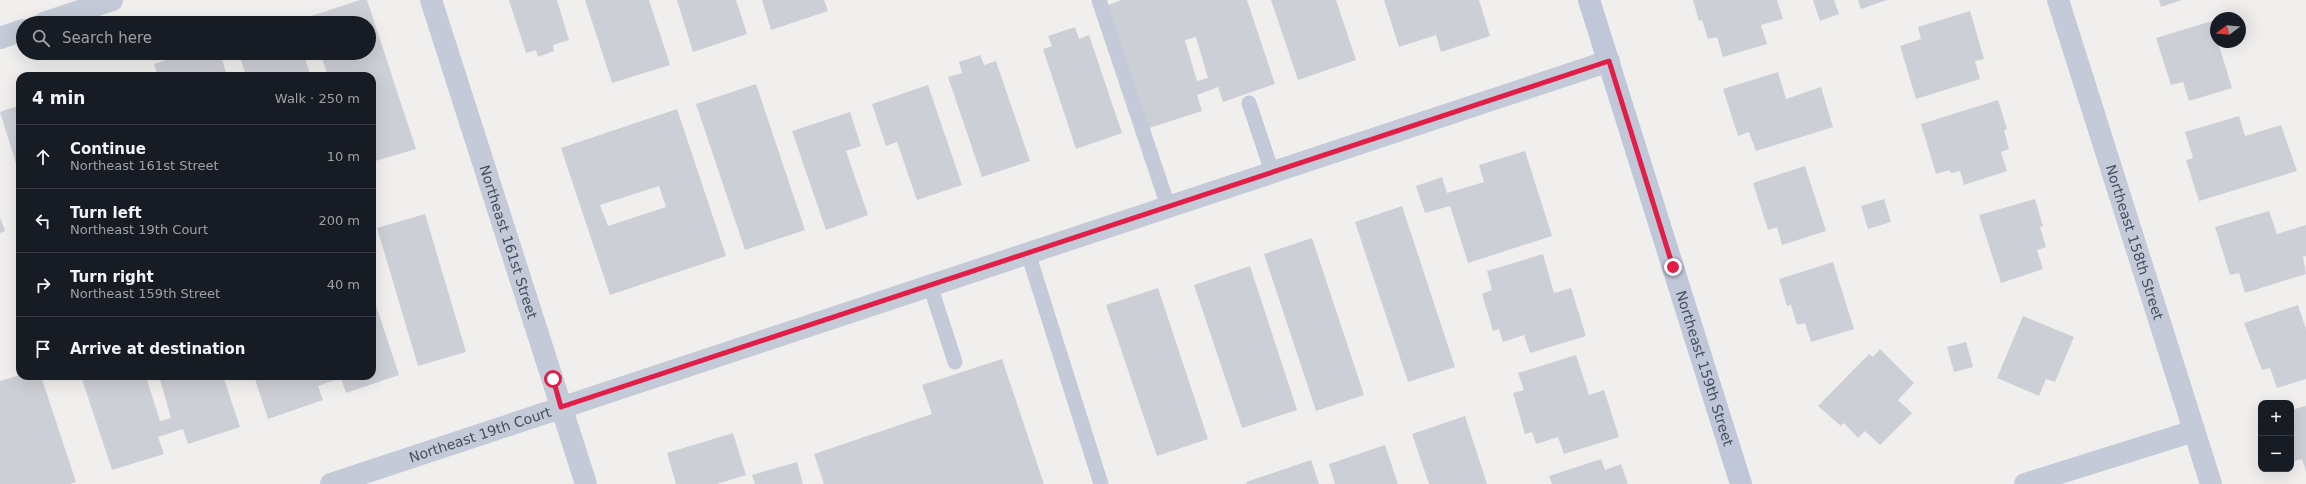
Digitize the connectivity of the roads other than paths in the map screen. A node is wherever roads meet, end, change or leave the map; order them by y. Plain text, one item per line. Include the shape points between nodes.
1 (112, 0) edge
2 (431, 0) edge
3 (1099, 0) edge
4 (1589, 0) edge
5 (2058, 0) edge
6 (65, 16) edge
7 (16, 32) edge
8 (0, 38) edge
9 (1609, 61) junction
10 (1249, 104) dead end
11 (1272, 172) junction
12 (1168, 206) junction
13 (1028, 253) junction
14 (930, 285) junction
15 (955, 362) dead end
16 (561, 407) junction
17 (2194, 431) junction
18 (331, 484) edge
19 (586, 484) edge
20 (1101, 484) edge
21 (1741, 484) edge
22 (2025, 484) edge
23 (2211, 484) edge

1 - 6 street
2 - 16 street, Northeast 161st Street
3 - 12 lane
4 - 9 street, Northeast 159th Street
5 - 17 street, Northeast 158th Street
7 - 8 street
9 - 11 street, Northeast 19th Court
9 - 21 street, Northeast 159th Street
10 - 11 lane
11 - 12 street, Northeast 19th Court
12 - 13 street, Northeast 19th Court
13 - 14 street, Northeast 19th Court
13 - 20 lane
14 - 15 lane
14 - 16 street, Northeast 19th Court
16 - 18 street, Northeast 19th Court
16 - 19 street, Northeast 161st Street
17 - 22 street
17 - 23 street, Northeast 158th Street

